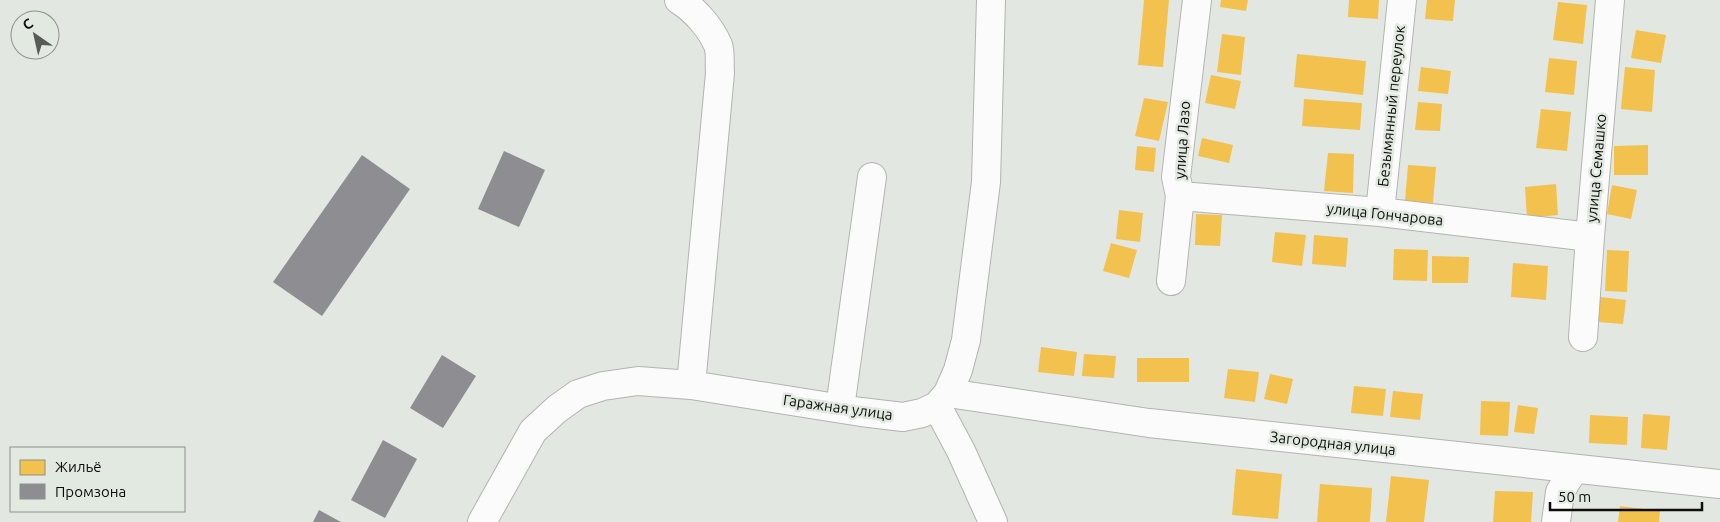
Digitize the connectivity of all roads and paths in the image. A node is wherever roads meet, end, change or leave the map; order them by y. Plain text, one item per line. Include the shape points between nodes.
1 (679, 0) edge
2 (991, 0) edge
3 (1196, 0) edge
4 (1402, 0) edge
5 (1610, 0) edge
6 (872, 177) dead end
7 (1180, 196) junction
8 (1380, 212) junction
9 (1590, 237) junction
10 (1171, 281) dead end
11 (1583, 337) dead end
12 (691, 385) junction
13 (942, 399) junction
14 (840, 408) junction
15 (1574, 469) junction
16 (1720, 484) edge
17 (482, 522) edge
18 (993, 522) edge
19 (1556, 522) edge

1 - 12 street via 702,21 718,47 720,73
2 - 13 street via 986,182 966,340 958,370
3 - 7 street, улица Лазо via 1176,177
4 - 8 street, Безымянный переулок
5 - 9 street, улица Семашко
6 - 14 street
7 - 8 street, улица Гончарова
7 - 10 street, улица Лазо
8 - 9 street, улица Гончарова
9 - 11 street, улица Семашко
12 - 14 street, Гаражная улица
12 - 17 street, Гаражная улица via 638,381 603,386 578,394 533,431
13 - 14 street, Гаражная улица via 922,413 903,416
13 - 15 street, Загородная улица
13 - 18 street
15 - 16 street, Загородная улица
15 - 19 street via 1560,492

